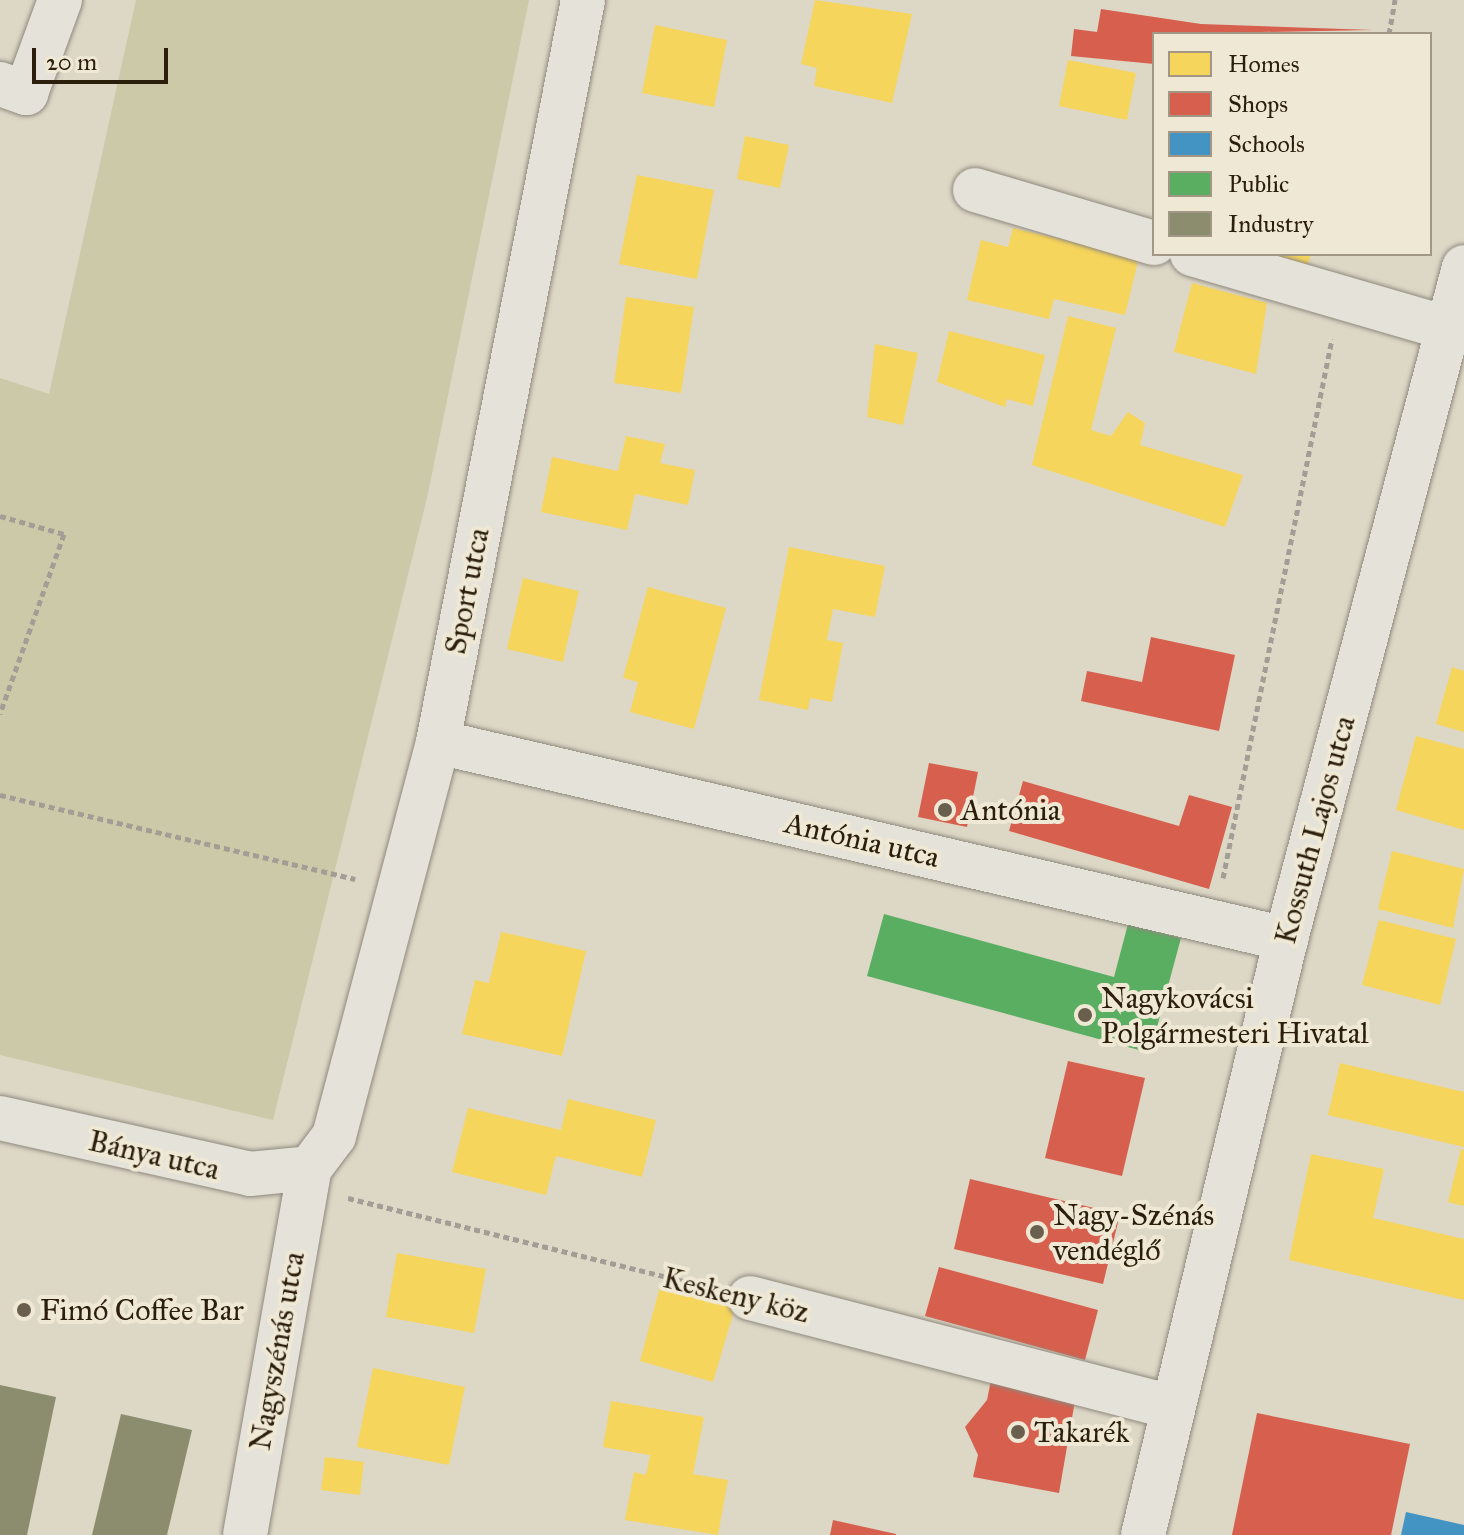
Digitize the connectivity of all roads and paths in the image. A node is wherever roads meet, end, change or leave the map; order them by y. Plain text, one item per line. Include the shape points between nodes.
1 (60, 0) edge
2 (583, 0) edge
3 (1395, 0) edge
4 (1389, 32) edge
5 (0, 84) edge
6 (975, 190) dead end
7 (1152, 242) edge
8 (1199, 256) edge
9 (1464, 267) edge
10 (1340, 297) junction
11 (1447, 328) junction
12 (0, 516) edge
13 (0, 714) edge
14 (438, 742) junction
15 (0, 795) edge
16 (399, 890) junction
17 (1215, 922) junction
18 (1286, 939) junction
19 (0, 1118) edge
20 (310, 1168) junction
21 (750, 1298) joint
22 (1171, 1407) junction
23 (245, 1535) edge
24 (1143, 1535) edge

1 - 5 street via 26,93
2 - 14 street, Sport utca
3 - 4 path
6 - 7 street
8 - 10 street
9 - 11 street, Kossuth Lajos utca
10 - 11 street
10 - 17 path
11 - 18 street, Kossuth Lajos utca
12 - 13 path via 64,534
14 - 16 street, Sport utca
14 - 17 street, Antónia utca
15 - 16 path
16 - 20 street, Sport utca via 334,1136
17 - 18 street, Antónia utca
18 - 22 street, Kossuth Lajos utca
19 - 20 street, Bánya utca via 224,1171 283,1175
20 - 21 path, Keskeny köz via 354,1201
20 - 23 street, Nagyszénás utca
21 - 22 street, Keskeny köz
22 - 24 street, Kossuth Lajos utca

